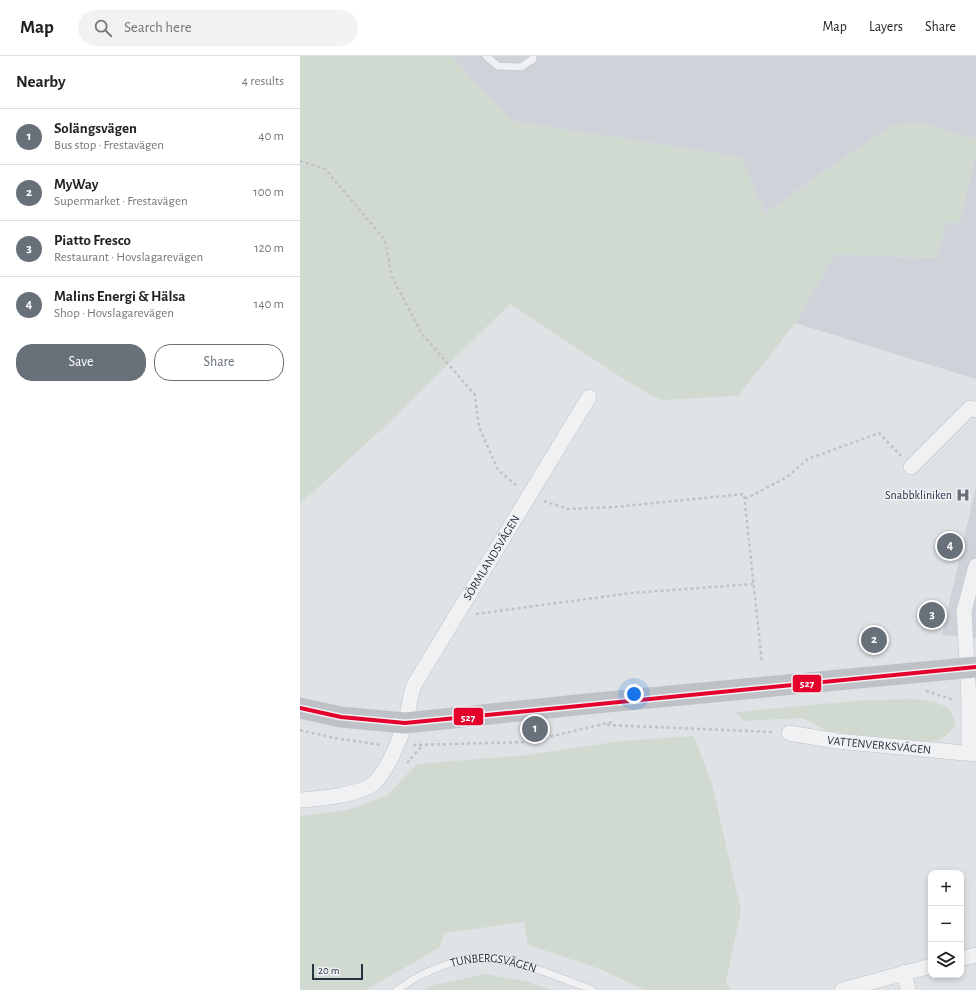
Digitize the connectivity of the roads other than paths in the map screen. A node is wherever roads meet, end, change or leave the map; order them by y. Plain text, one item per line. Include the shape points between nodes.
1 (486, 56) edge
2 (533, 56) edge
3 (589, 397) dead end
4 (976, 410) edge
5 (911, 467) road end
6 (976, 566) edge
7 (971, 667) edge
8 (300, 708) edge
9 (405, 723) junction
10 (789, 733) road end
11 (973, 753) edge
12 (300, 800) edge
13 (976, 955) edge
14 (964, 958) edge
15 (928, 967) edge
16 (904, 972) junction
17 (397, 990) edge
18 (593, 990) edge
19 (842, 990) edge
20 (908, 990) edge

1 - 2 lane via 498,66 521,67 532,60
3 - 9 street, SÖRMLANDSVÄGEN via 414,685
4 - 5 street via 970,408
6 - 7 street, VATTENVERKSVÄGEN via 964,611
7 - 9 street
7 - 11 street, VATTENVERKSVÄGEN
8 - 9 street via 341,717
9 - 12 street, SÖRMLANDSVÄGEN via 393,752 373,784 344,795
10 - 11 street, VATTENVERKSVÄGEN via 836,741
13 - 14 street
15 - 16 street
16 - 19 street
16 - 20 street
17 - 18 lane, TUNBERGSVÄGEN via 414,978 448,964 470,959 498,959 528,966

